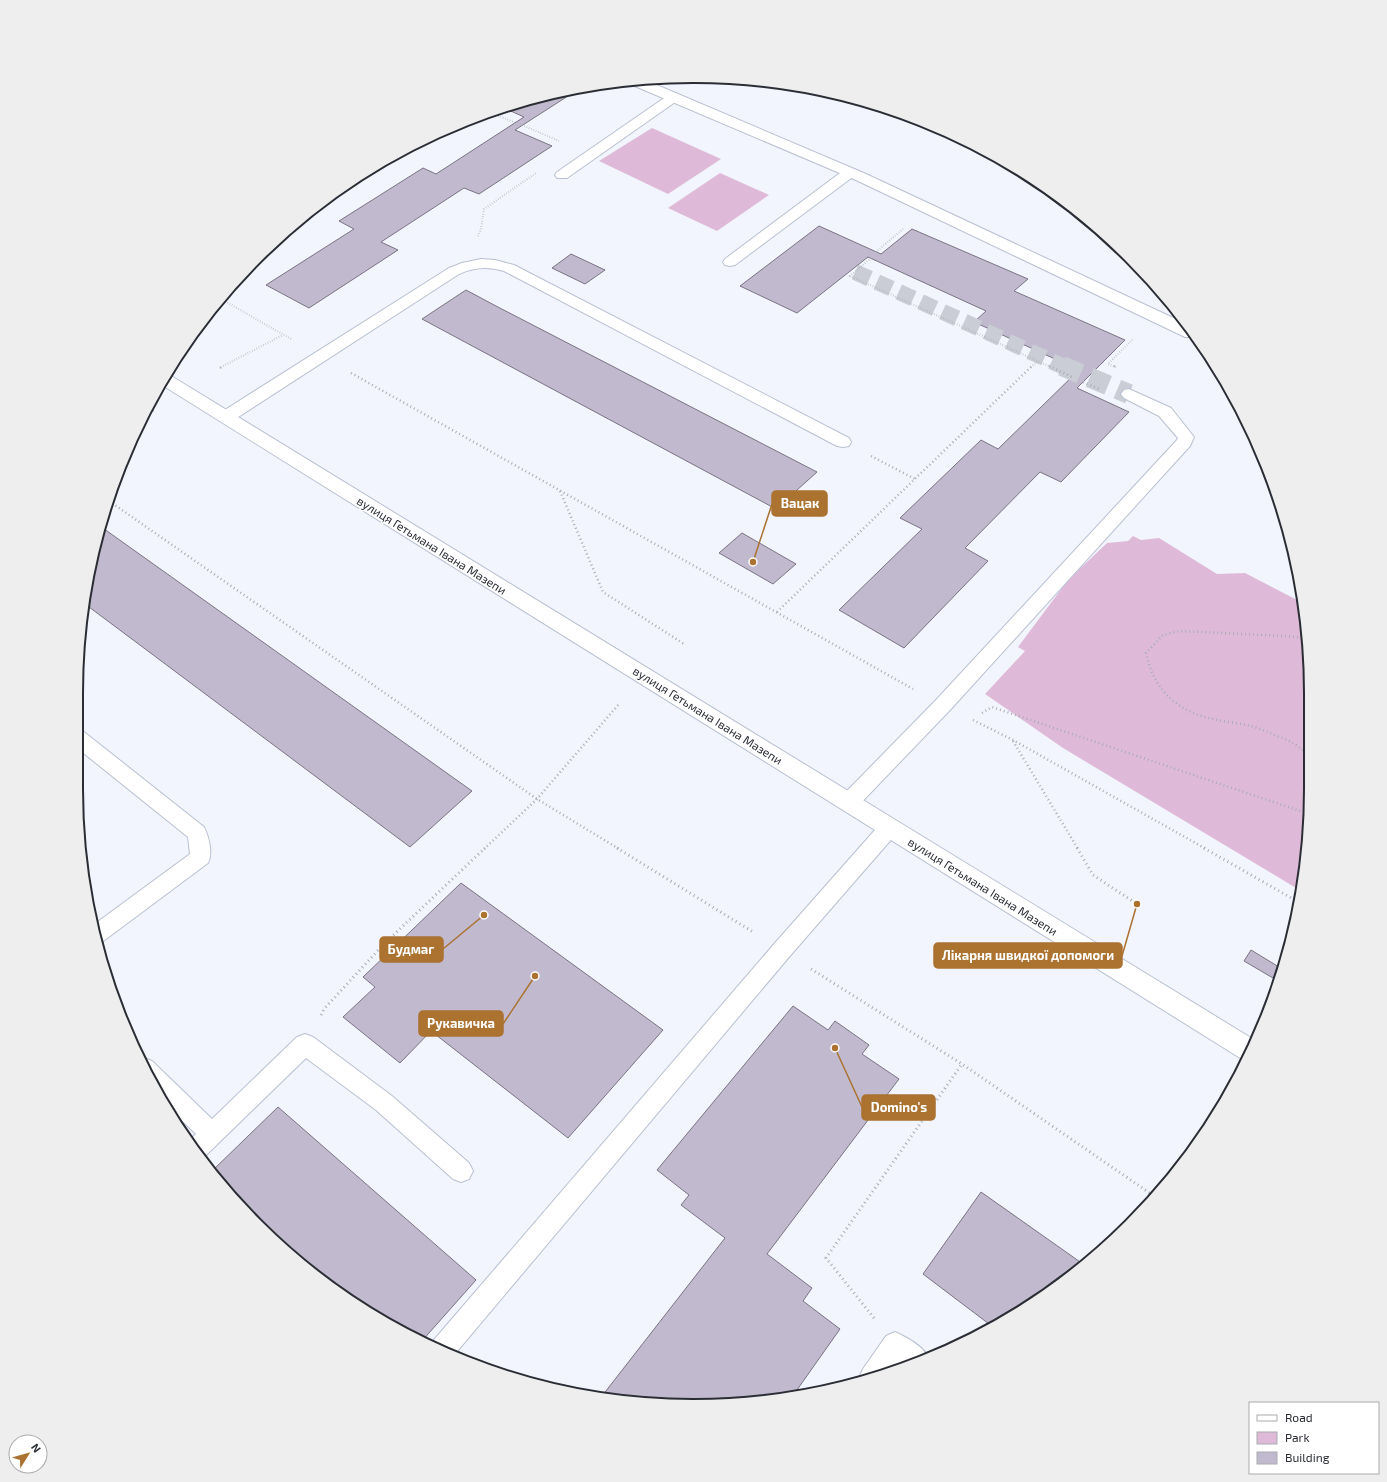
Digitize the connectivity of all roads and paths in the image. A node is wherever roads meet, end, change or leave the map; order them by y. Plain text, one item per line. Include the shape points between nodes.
1 (645, 85) edge
2 (674, 97) junction
3 (497, 115) edge
4 (516, 123) dead end
5 (522, 126) dead end
6 (566, 144) dead end
7 (541, 169) dead end
8 (849, 173) junction
9 (562, 175) dead end
10 (481, 229) dead end
11 (871, 258) dead end
12 (730, 262) dead end
13 (226, 302) edge
14 (1183, 329) edge
15 (284, 335) junction
16 (1138, 335) dead end
17 (294, 341) dead end
18 (1038, 361) junction
19 (220, 368) dead end
20 (1122, 370) dead end
21 (347, 371) dead end
22 (1072, 377) dead end
23 (169, 382) edge
24 (1129, 394) tunnel mouth
25 (158, 408) dead end
26 (153, 411) edge
27 (226, 417) junction
28 (843, 442) joint
29 (915, 479) junction
30 (560, 490) junction
31 (113, 504) edge
32 (776, 612) junction
33 (1301, 637) edge
34 (684, 644) dead end
35 (920, 692) dead end
36 (619, 704) dead end
37 (1012, 740) junction
38 (83, 743) edge
39 (1304, 752) edge
40 (538, 799) junction
41 (849, 802) junction
42 (1303, 812) edge
43 (889, 828) junction
44 (1294, 899) edge
45 (1138, 904) dead end
46 (101, 932) edge
47 (755, 933) dead end
48 (805, 965) dead end
49 (305, 1044) junction
50 (1246, 1048) edge
51 (962, 1064) junction
52 (159, 1082) edge
53 (212, 1134) junction
54 (199, 1147) edge
55 (461, 1171) dead end
56 (1150, 1193) edge
57 (895, 1344) junction
58 (445, 1346) edge
59 (913, 1358) edge
60 (877, 1371) edge

1 - 2 main road
2 - 8 main road
2 - 9 lane
3 - 4 path
5 - 6 path
7 - 10 path via 484,209
8 - 12 lane
8 - 14 main road
11 - 18 path via 850,276
13 - 15 path
15 - 17 path
15 - 19 path
16 - 20 path via 1108,364
18 - 22 path
18 - 29 path
21 - 30 path
23 - 27 main road, вулиця Гетьмана Івана Мазепи
24 - 41 lane via 1165,412 1186,437 1184,442 943,705
25 - 26 path
27 - 28 lane via 454,271 472,264 491,263 509,268
27 - 41 main road, вулиця Гетьмана Івана Мазепи
28 - 29 path
29 - 32 path
30 - 32 path
30 - 34 path via 603,592
31 - 40 path
32 - 35 path
33 - 39 path via 1281,634 1268,636 1176,631 1163,634 1146,653 1151,673 1159,688 1183,709 1199,716 1257,728 1295,744
36 - 40 path
37 - 42 path via 971,719 992,707
37 - 44 path
37 - 45 path via 1093,875
38 - 46 lane via 197,833 201,857
40 - 47 path
40 - 49 path via 383,945 324,1009
41 - 43 main road, вулиця Гетьмана Івана Мазепи
43 - 50 main road, вулиця Гетьмана Івана Мазепи
43 - 58 lane
48 - 51 path
49 - 53 lane
49 - 55 lane via 384,1103
51 - 56 path
51 - 57 path via 826,1258
52 - 53 lane
53 - 54 lane
57 - 59 lane
57 - 60 lane

